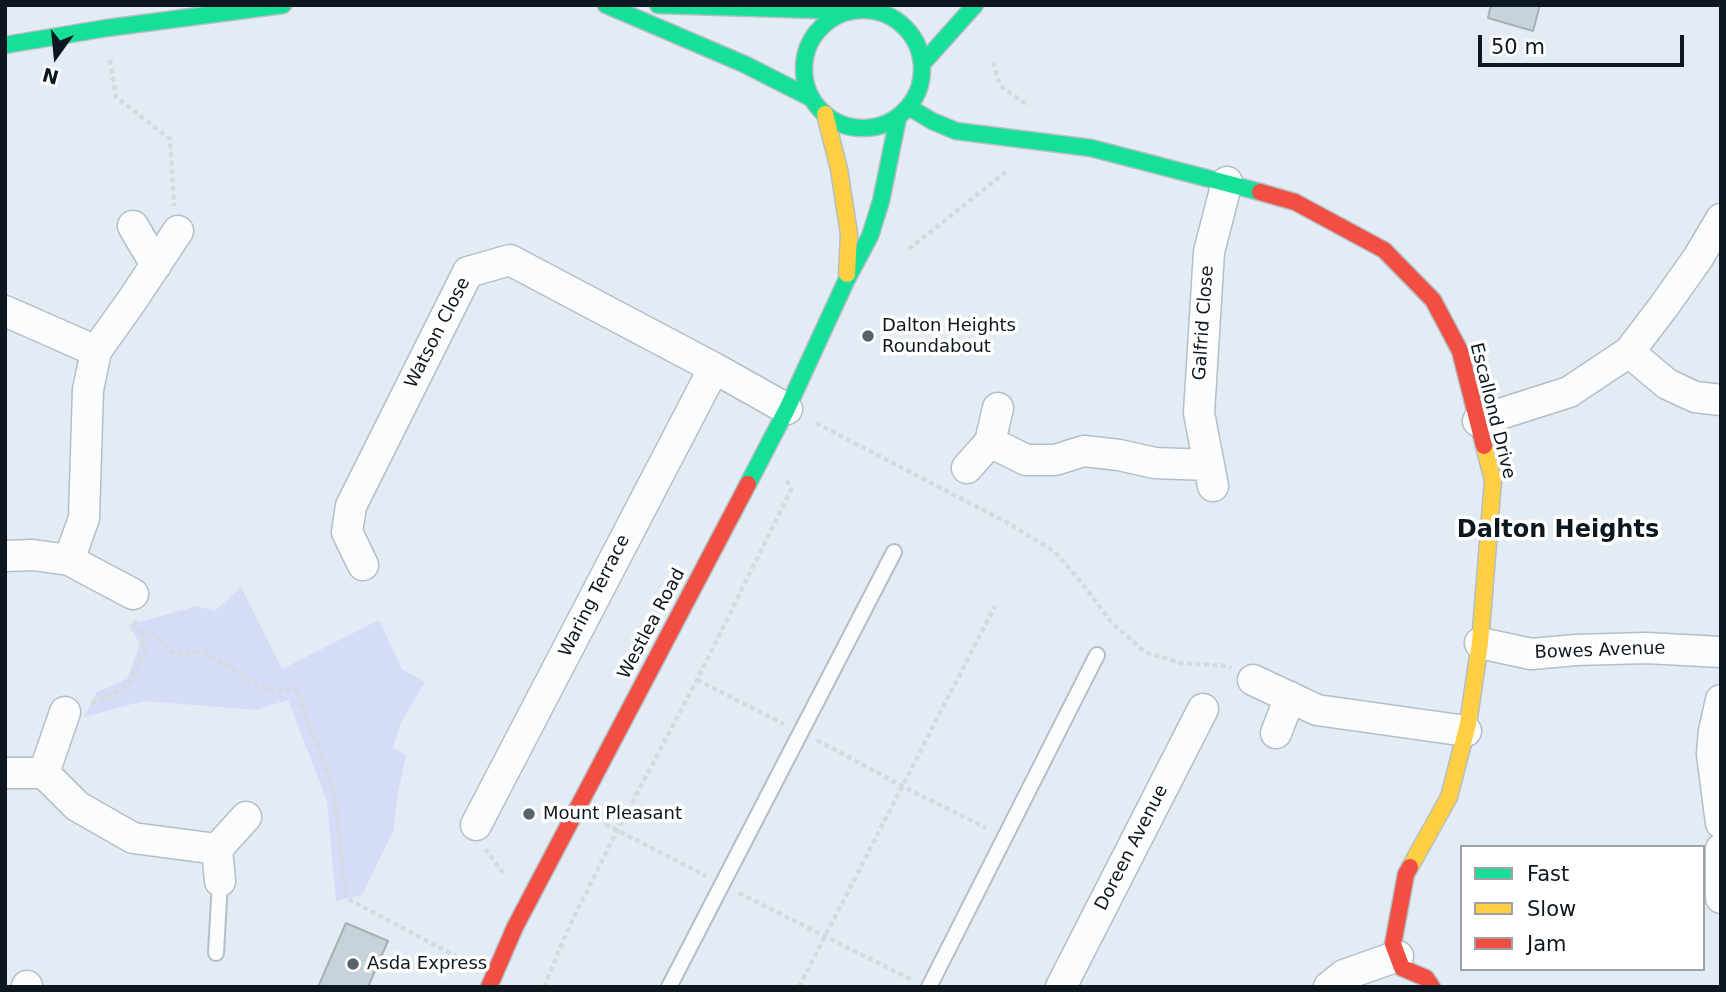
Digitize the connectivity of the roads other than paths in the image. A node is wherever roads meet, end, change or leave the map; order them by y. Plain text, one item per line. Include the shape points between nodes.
1 (283, 5) edge
2 (606, 5) edge
3 (658, 5) edge
4 (975, 5) edge
5 (862, 9) edge
6 (5, 45) edge
7 (923, 63) junction
8 (811, 98) junction
9 (903, 112) junction
10 (825, 114) junction
11 (1227, 183) junction
12 (1721, 219) edge
13 (133, 226) dead end
14 (178, 231) road end
15 (156, 265) junction
16 (847, 279) junction
17 (5, 311) edge
18 (96, 351) junction
19 (1629, 352) junction
20 (714, 368) junction
21 (1721, 400) edge
22 (998, 408) dead end
23 (786, 409) junction
24 (1478, 421) junction
25 (990, 442) junction
26 (967, 468) dead end
27 (894, 552) dead end
28 (5, 556) edge
29 (69, 560) junction
30 (363, 565) dead end
31 (133, 594) road end
32 (1480, 643) junction
33 (1721, 652) edge
34 (1097, 655) dead end
35 (1254, 680) road end
36 (1290, 697) junction
37 (1721, 700) edge
38 (1203, 709) dead end
39 (65, 712) road end
40 (1466, 731) junction
41 (1276, 733) dead end
42 (5, 774) edge
43 (44, 774) junction
44 (246, 817) dead end
45 (1721, 823) edge
46 (476, 825) road end
47 (217, 849) junction
48 (1721, 849) edge
49 (220, 881) joint
50 (1721, 897) edge
51 (216, 953) dead end
52 (1398, 956) junction
53 (492, 981) edge
54 (669, 987) edge
55 (929, 987) edge
56 (1062, 987) edge
57 (1329, 987) edge
58 (1432, 987) edge

1 - 6 main road
2 - 8 main road
3 - 5 main road
4 - 7 main road
5 - 7 main road via 886,14 904,25
5 - 8 main road via 834,17 816,32 806,53 804,77
7 - 9 main road via 920,86
8 - 10 main road
9 - 10 main road via 880,126 861,128
9 - 11 main road, Escallond Drive via 956,131 1091,148
9 - 16 main road, Westlea Road via 870,236
10 - 16 main road via 849,234
11 - 24 main road, Escallond Drive via 1295,202 1384,250 1433,300 1460,351
11 - 25 street, Galfrid Close via 1209,252 1199,413 1211,475 1084,451 1055,460 1026,460
12 - 19 street
13 - 15 street
14 - 15 street
15 - 18 street
16 - 23 main road, Westlea Road
17 - 18 street
18 - 29 street via 88,390 84,519
19 - 21 street via 1667,384 1695,397
19 - 24 street via 1569,392
20 - 23 street, Watson Close
20 - 30 street, Watson Close via 510,260 468,272 351,506 347,532
20 - 46 street, Waring Terrace
22 - 25 street
23 - 53 main road, Westlea Road via 515,927
24 - 32 main road, Escallond Drive via 1493,480
25 - 26 street
27 - 54 lane
28 - 29 street
29 - 31 street
32 - 33 street, Bowes Avenue via 1531,654 1646,648
32 - 40 main road, Escallond Drive
34 - 55 lane
35 - 36 street
36 - 40 street via 1317,710
36 - 41 street
37 - 45 street via 1712,754
38 - 56 street, Doreen Avenue
39 - 43 street
40 - 52 main road, Escallond Drive via 1449,797 1405,874 1394,944
42 - 43 street
43 - 47 street via 77,806 132,838
44 - 47 street
47 - 49 street
48 - 50 street
49 - 51 lane
52 - 57 street via 1345,975
52 - 58 main road via 1402,968 1426,978

